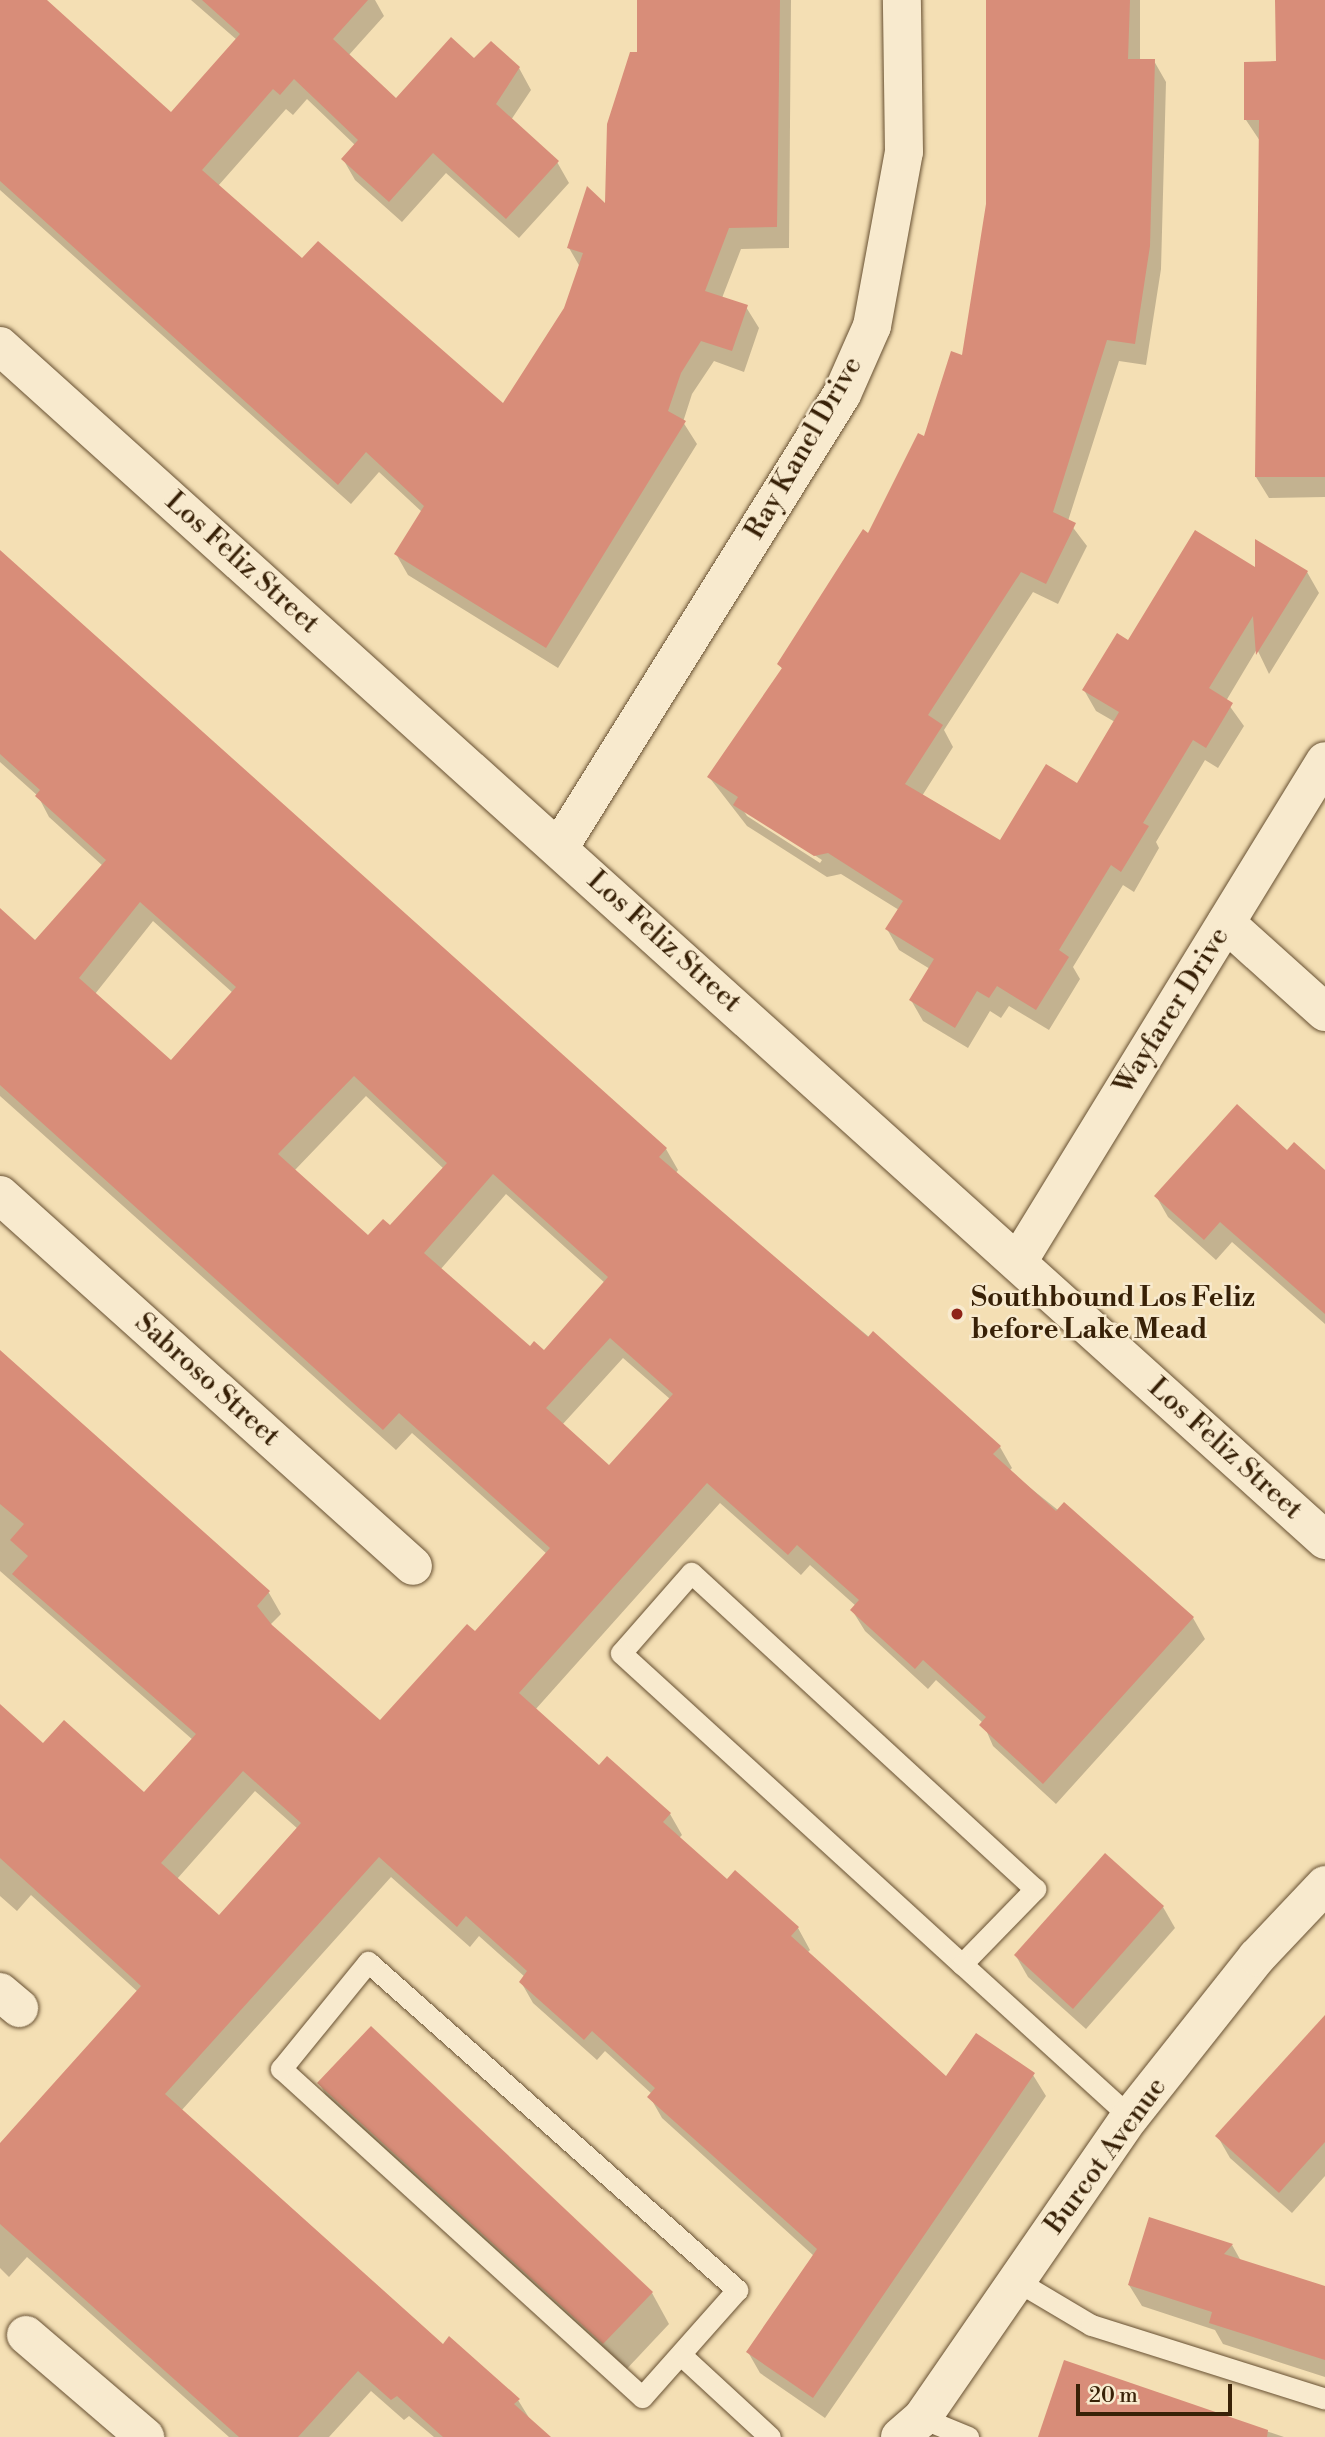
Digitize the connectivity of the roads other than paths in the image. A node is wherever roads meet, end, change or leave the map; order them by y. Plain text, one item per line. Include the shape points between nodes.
1 (902, 0) edge
2 (0, 346) edge
3 (1325, 761) edge
4 (559, 848) junction
5 (1226, 923) junction
6 (1325, 1012) edge
7 (0, 1195) edge
8 (1019, 1260) junction
9 (1325, 1541) edge
10 (413, 1566) dead end
11 (1325, 1885) edge
12 (962, 1964) junction
13 (1130, 2117) junction
14 (1017, 2281) junction
15 (26, 2335) dead end
16 (681, 2355) junction
17 (1325, 2399) edge
18 (911, 2427) edge
19 (145, 2437) edge
20 (770, 2437) edge
21 (968, 2437) edge

1 - 4 street, Ray Kanel Drive via 904,152 872,326 842,394
2 - 4 street, Los Feliz Street
3 - 5 street, Wayfarer Drive
4 - 8 street, Los Feliz Street
5 - 6 street
5 - 8 street, Wayfarer Drive
7 - 10 street, Sabroso Street
8 - 9 street, Los Feliz Street
11 - 13 street, Burcot Avenue via 1257,1957
12 - 12 lane via 621,1653 691,1573 1035,1889
12 - 13 lane
13 - 14 street, Burcot Avenue
14 - 17 lane via 1091,2325
14 - 18 street, Burcot Avenue
15 - 19 street
16 - 16 lane via 642,2397 281,2069 368,1962 737,2290
16 - 20 lane
18 - 21 lane

